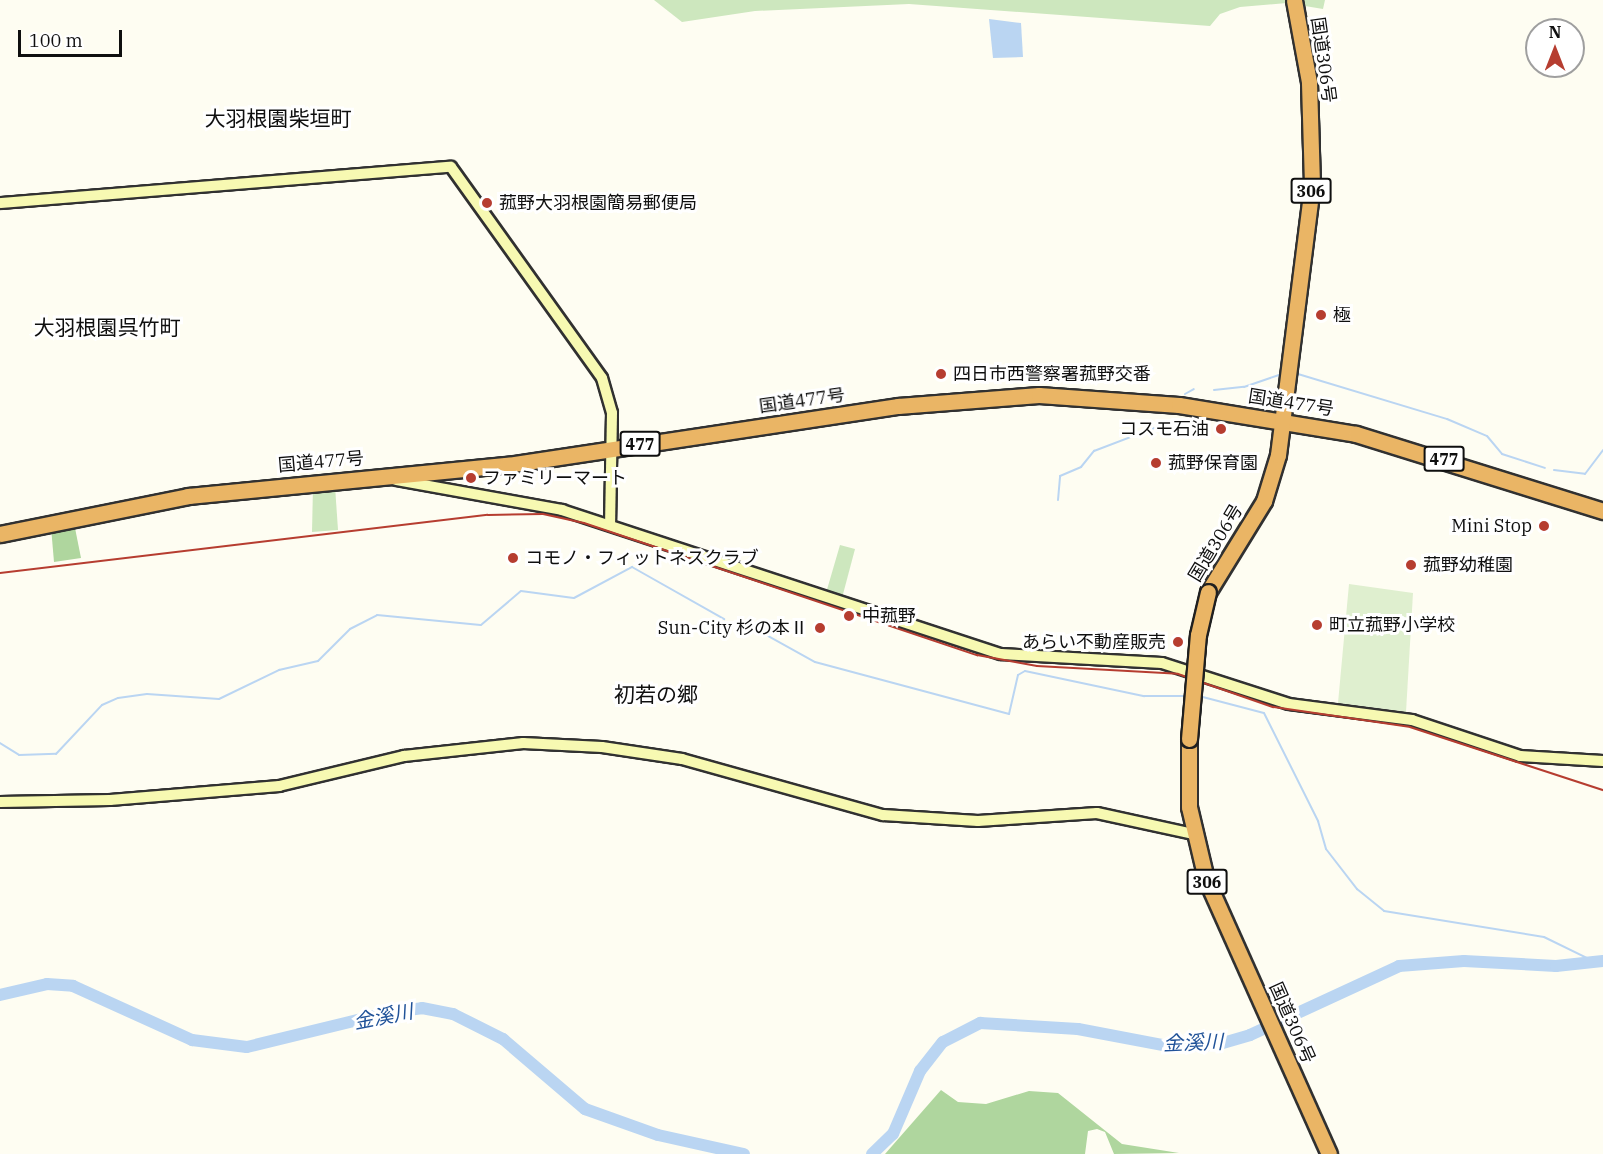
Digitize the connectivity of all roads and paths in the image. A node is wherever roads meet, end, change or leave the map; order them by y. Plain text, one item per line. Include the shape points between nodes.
1 (1296, 6) edge
2 (0, 203) edge
3 (1282, 422) junction
4 (612, 448) junction
5 (381, 476) junction
6 (1603, 510) edge
7 (610, 525) junction
8 (0, 534) edge
9 (1603, 761) edge
10 (0, 802) edge
11 (1193, 834) junction
12 (1329, 1154) edge

1 - 3 highway, 国道306号 / 306 via 1309,82 1312,184
2 - 4 street via 451,167 602,378 612,413
3 - 4 highway, 国道477号 / 477 via 1122,399 996,397
3 - 6 highway, 国道477号 / 477 via 1382,440
3 - 11 highway, 国道306号 / 306, bridge via 1264,501 1208,592 1198,635 1189,739
4 - 5 highway, 国道477号 / 477
4 - 7 street
5 - 7 street via 519,500
5 - 8 highway, 国道477号 / 477 via 188,496
7 - 9 street via 1000,654 1162,663 1288,704 1412,720 1520,756
10 - 11 street via 110,800 268,787 416,754 523,743 612,747 691,760 852,810 883,815 978,821 1097,813
11 - 12 highway, 国道306号 / 306 via 1206,879

